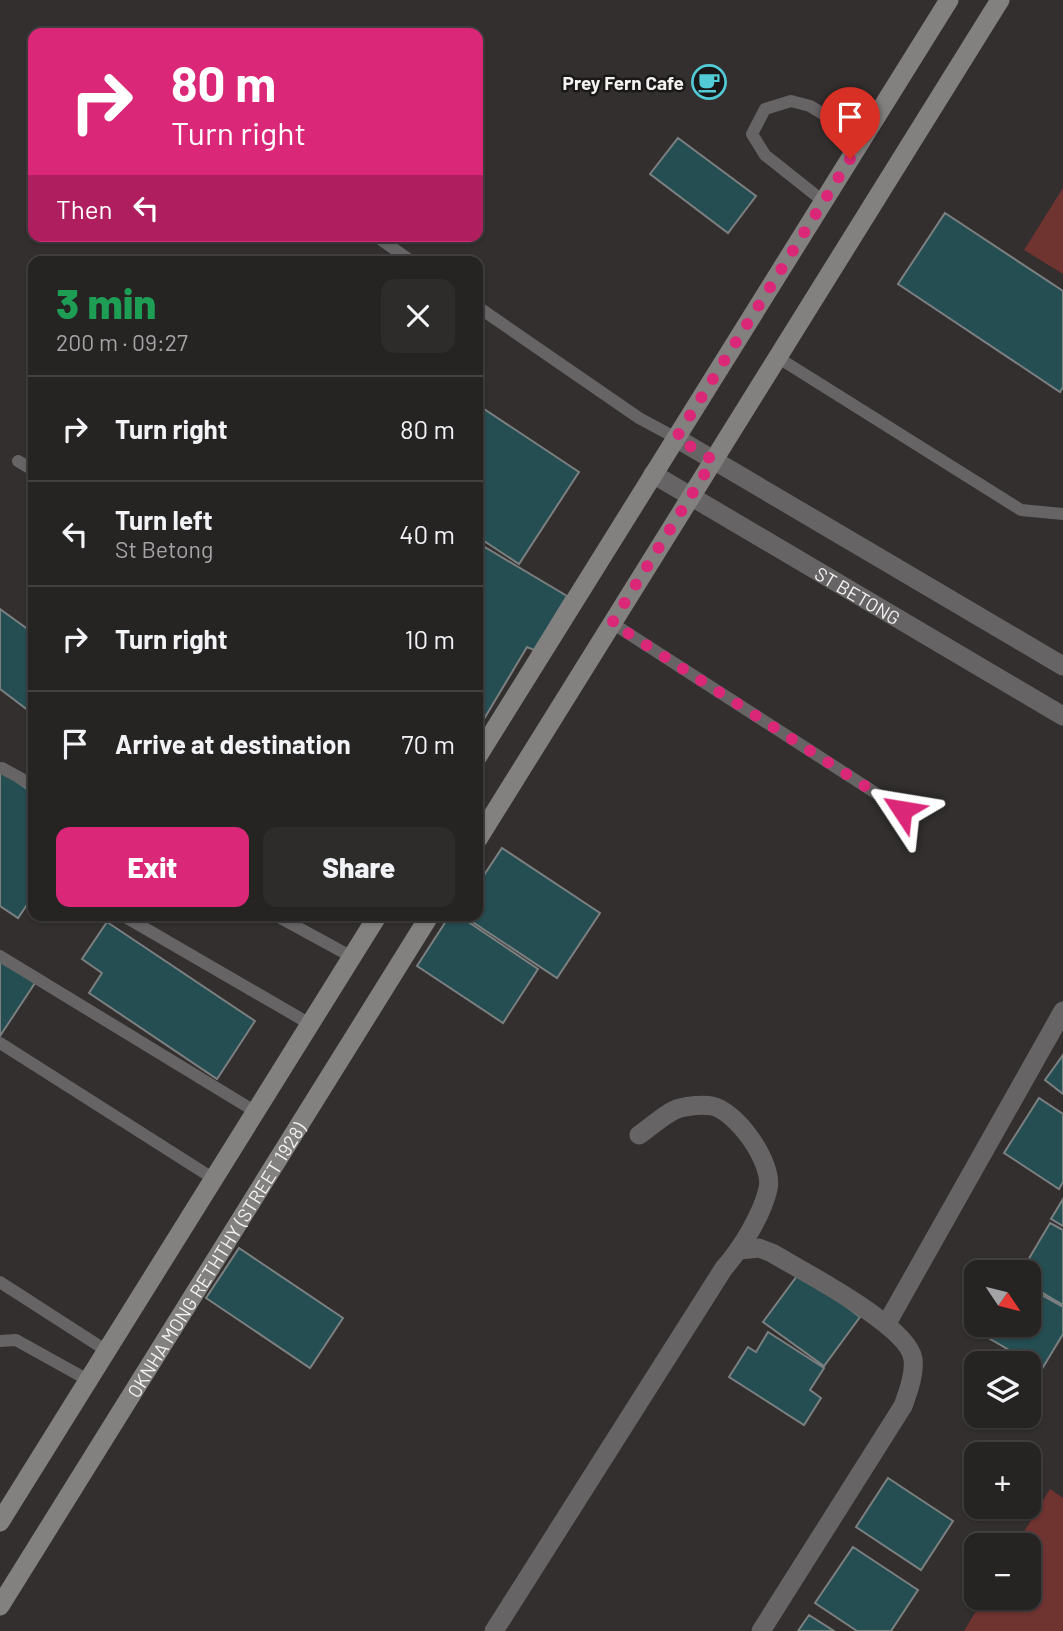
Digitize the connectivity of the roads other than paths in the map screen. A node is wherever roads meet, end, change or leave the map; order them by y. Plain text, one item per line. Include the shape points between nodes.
1 (949, 0) edge
2 (1000, 0) edge
3 (863, 138) junction
4 (823, 201) junction
5 (384, 242) edge
6 (404, 256) edge
7 (483, 310) edge
8 (777, 357) junction
9 (676, 438) junction
10 (713, 460) junction
11 (18, 461) dead end
12 (28, 467) edge
13 (653, 474) junction
14 (691, 496) junction
15 (1063, 514) edge
16 (612, 623) junction
17 (1063, 666) edge
18 (1063, 716) edge
19 (483, 742) edge
20 (2, 768) dead end
21 (28, 782) edge
22 (902, 810) dead end
23 (483, 831) edge
24 (132, 921) edge
25 (286, 921) edge
26 (374, 921) edge
27 (426, 921) edge
28 (0, 956) edge
29 (352, 957) junction
30 (1063, 1012) edge
31 (310, 1024) junction
32 (0, 1044) edge
33 (256, 1112) junction
34 (639, 1135) dead end
35 (214, 1179) junction
36 (740, 1250) junction
37 (0, 1282) edge
38 (887, 1323) junction
39 (0, 1340) edge
40 (107, 1351) junction
41 (88, 1380) junction
42 (0, 1522) edge
43 (0, 1606) edge
44 (494, 1631) edge
45 (761, 1631) edge

1 - 3 main road
2 - 8 main road
3 - 4 main road
3 - 4 lane via 810,106 791,101 765,110 752,134 765,155
4 - 9 main road
5 - 6 lane
7 - 9 lane via 639,418
8 - 10 main road
8 - 15 lane via 1021,510
9 - 10 street
9 - 13 main road
10 - 14 main road
10 - 17 street
11 - 12 lane
13 - 14 street, ST BETONG
13 - 19 main road
14 - 16 main road
14 - 18 street, ST BETONG
16 - 22 lane
16 - 23 main road
20 - 21 lane
24 - 31 lane
25 - 29 lane
26 - 29 main road
27 - 43 main road, OKNHA MONG RETHTHY (STREET 1928)
28 - 33 lane
29 - 31 main road
30 - 38 street
31 - 33 main road
32 - 35 lane
33 - 35 main road
34 - 36 street via 677,1109 711,1105 728,1113 748,1135 769,1173 768,1189
35 - 40 main road
36 - 38 street via 759,1248 772,1253
36 - 44 street via 723,1268
37 - 40 lane
38 - 45 street via 906,1342 913,1359 903,1406
39 - 41 lane via 16,1340
40 - 41 main road
41 - 42 main road

